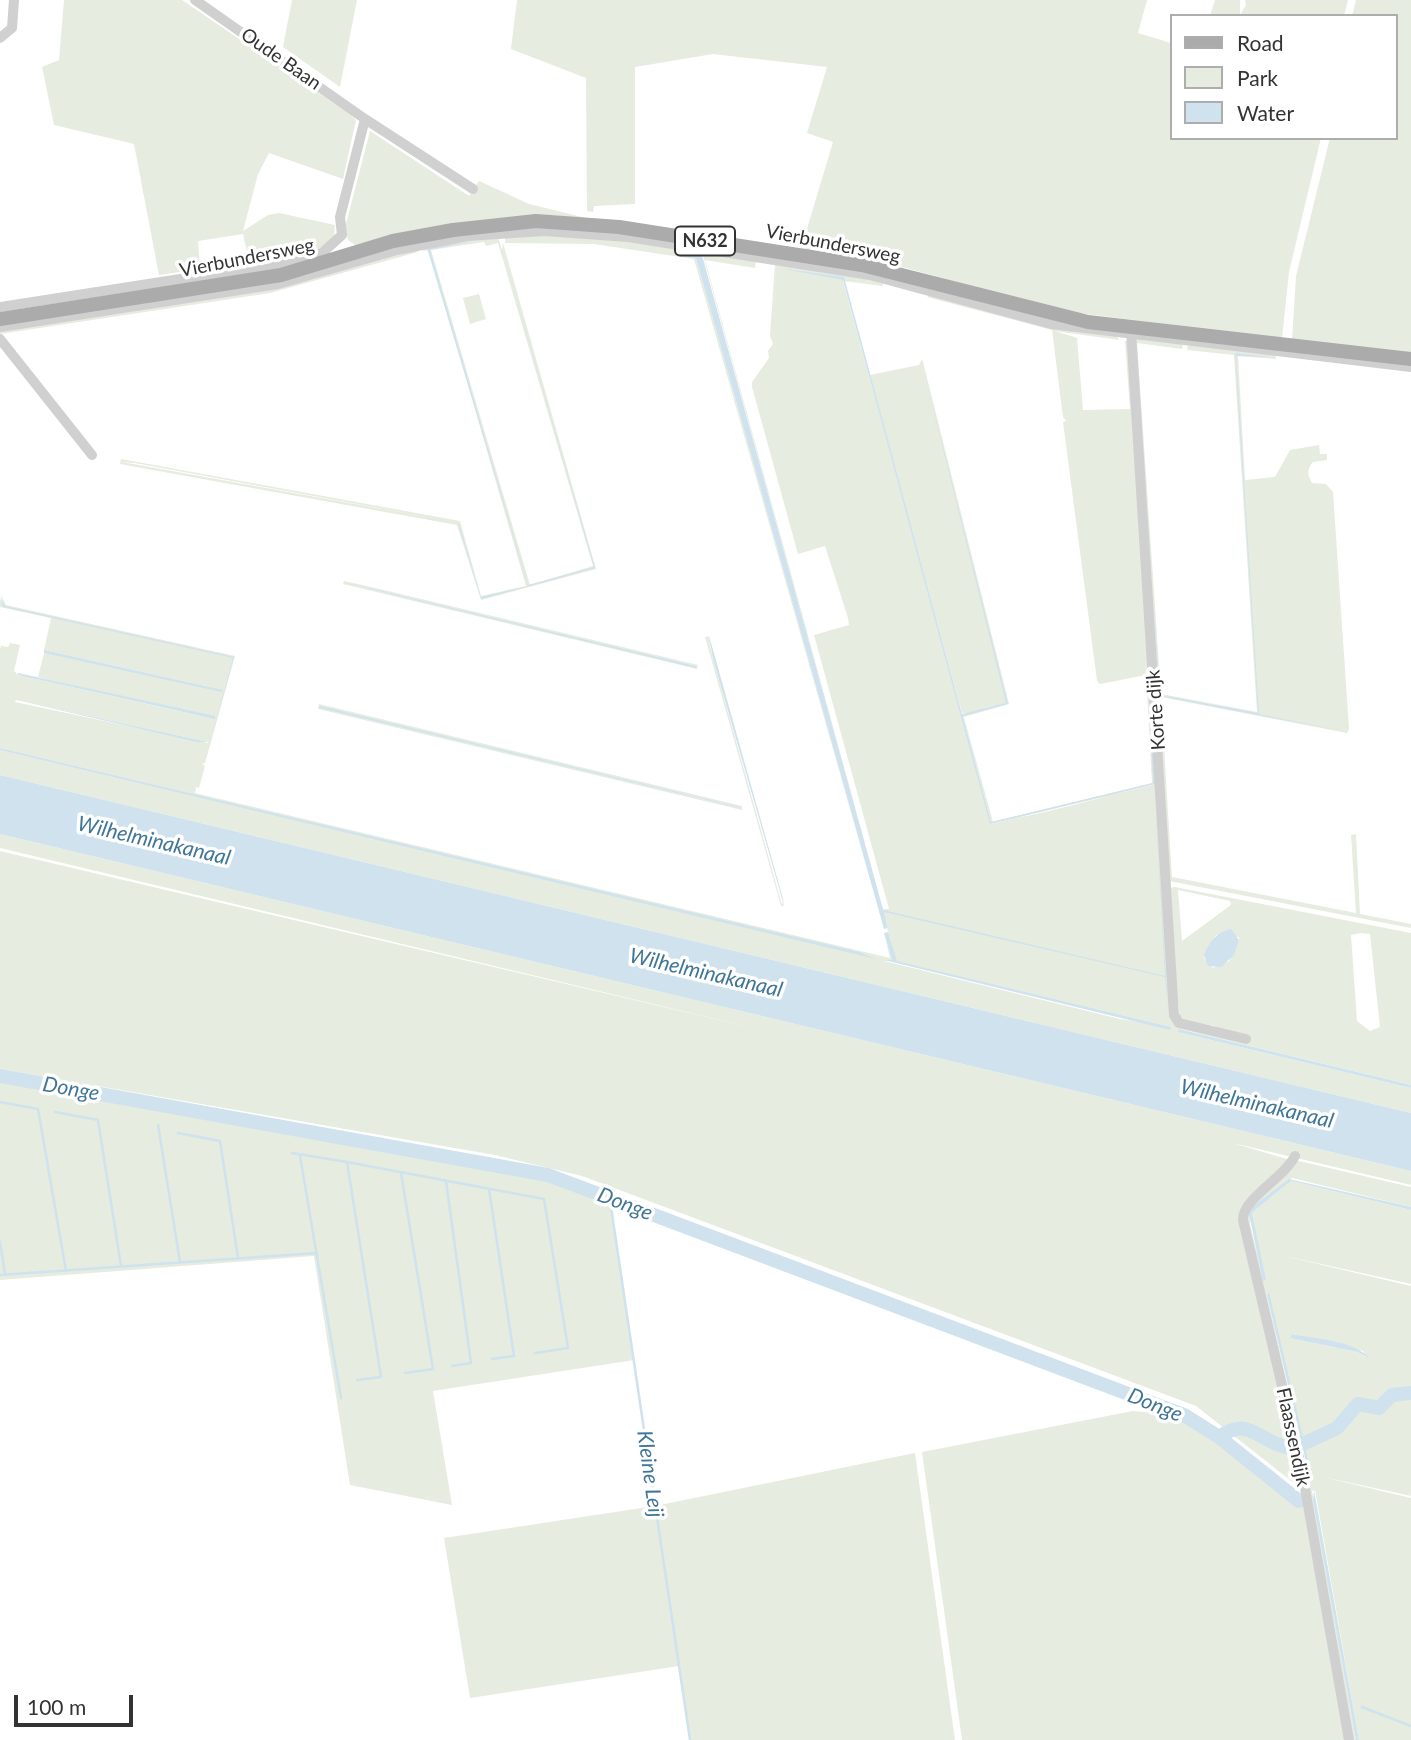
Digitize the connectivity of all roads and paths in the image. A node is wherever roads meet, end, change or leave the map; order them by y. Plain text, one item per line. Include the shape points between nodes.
1 (14, 0) edge
2 (195, 0) edge
3 (0, 38) edge
4 (365, 119) junction
5 (473, 189) dead end
6 (0, 307) edge
7 (0, 319) edge
8 (0, 327) edge
9 (1131, 331) junction
10 (0, 339) edge
11 (1411, 359) edge
12 (1411, 367) edge
13 (92, 455) dead end
14 (1246, 1039) dead end
15 (1295, 1156) dead end
16 (1349, 1740) edge

1 - 3 street via 12,28
2 - 4 street, Oude Baan
4 - 5 street, Oude Baan
4 - 6 street, Vierbundersweg via 340,217 340,238 322,253
7 - 9 main road, Vierbundersweg / N632 via 281,275 393,242 536,221 619,227 862,265
8 - 9 street, Vierbundersweg via 278,284 397,250 467,236 544,231 628,237 870,275 1051,324
9 - 11 main road, Vierbundersweg / N632
9 - 12 street, Vierbundersweg
9 - 14 street, Korte dijk via 1174,1015 1178,1023
10 - 13 street
15 - 16 street, Flaassendijk via 1282,1177 1250,1201 1243,1220 1302,1471

